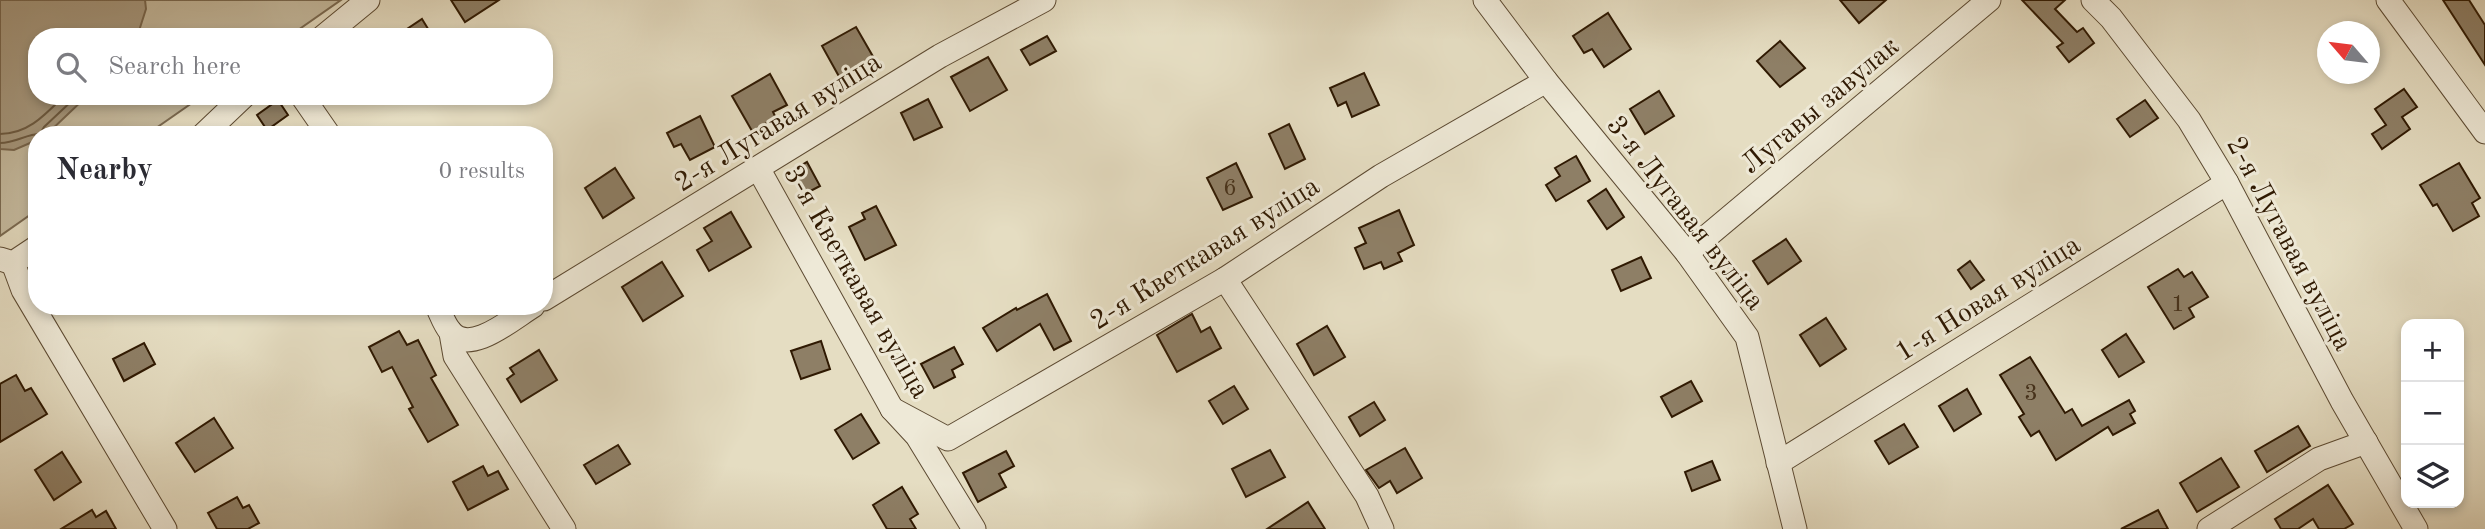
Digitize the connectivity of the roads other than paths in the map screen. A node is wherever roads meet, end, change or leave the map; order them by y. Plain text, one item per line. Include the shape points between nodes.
1 (368, 0) edge
2 (1044, 0) edge
3 (1485, 0) edge
4 (1989, 0) edge
5 (2093, 0) edge
6 (2388, 0) edge
7 (334, 28) edge
8 (1546, 81) junction
9 (235, 105) edge
10 (308, 105) edge
11 (212, 126) edge
12 (323, 126) edge
13 (2485, 132) edge
14 (758, 168) junction
15 (2227, 183) junction
16 (28, 251) edge
17 (1687, 253) junction
18 (6, 261) edge
19 (1226, 279) junction
20 (553, 293) edge
21 (28, 298) edge
22 (38, 315) edge
23 (442, 315) edge
24 (519, 315) edge
25 (451, 333) junction
26 (891, 409) junction
27 (2366, 442) junction
28 (1778, 463) junction
29 (165, 529) edge
30 (564, 529) edge
31 (974, 529) edge
32 (1382, 529) edge
33 (1795, 529) edge
34 (2209, 529) edge
35 (2416, 529) edge

1 - 7 street
2 - 14 street, 2-я Лугавая вуліца via 940,55
3 - 8 street, 3-я Лугавая вуліца
4 - 17 street, Лугавы завулак
5 - 15 street, 2-я Лугавая вуліца via 2189,120
6 - 13 street
8 - 17 street, 3-я Лугавая вуліца
8 - 19 street, 2-я Кветкавая вуліца via 1381,176
9 - 11 street
10 - 12 street
14 - 20 street, 2-я Лугавая вуліца
14 - 26 street, 3-я Кветкавая вуліца
15 - 27 street, 2-я Лугавая вуліца
15 - 28 street, 1-я Новая вуліца
16 - 18 street
17 - 28 street, 3-я Лугавая вуліца via 1746,337
18 - 21 street
19 - 26 street, 2-я Кветкавая вуліца via 948,439
19 - 32 street via 1367,496
22 - 29 street
23 - 25 street
24 - 25 street via 480,339 466,341
25 - 30 street via 455,356
26 - 31 street, 3-я Кветкавая вуліца via 917,436
27 - 34 street via 2319,459
27 - 35 street, 2-я Лугавая вуліца
28 - 33 street, 3-я Лугавая вуліца

